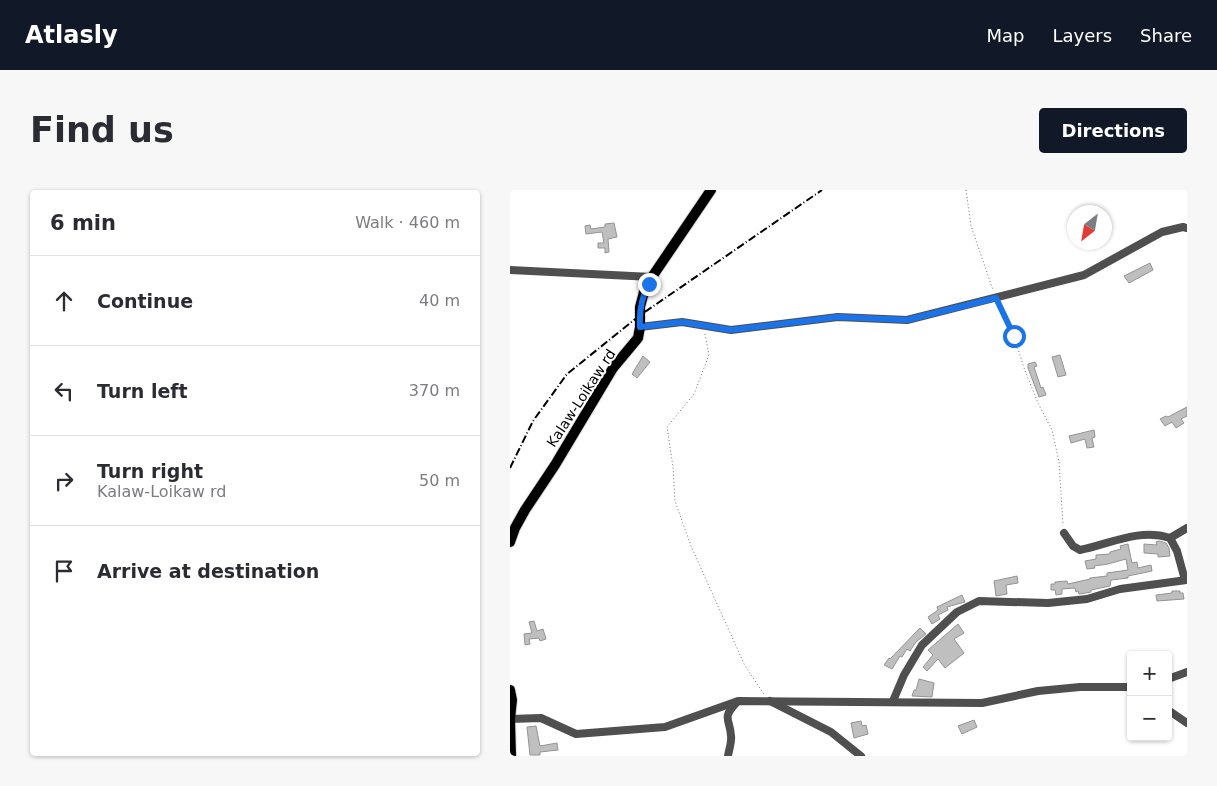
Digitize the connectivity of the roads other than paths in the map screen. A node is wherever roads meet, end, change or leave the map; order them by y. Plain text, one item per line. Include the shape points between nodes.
1 (711, 190) edge
2 (1187, 228) edge
3 (510, 270) edge
4 (652, 277) junction
5 (640, 327) junction
6 (1187, 528) edge
7 (1064, 533) road end
8 (1170, 538) junction
9 (510, 542) edge
10 (1186, 580) edge
11 (1187, 672) edge
12 (1172, 678) edge
13 (1127, 687) edge
14 (510, 690) edge
15 (768, 700) junction
16 (738, 701) junction
17 (893, 701) junction
18 (1172, 713) edge
19 (510, 719) edge
20 (1187, 723) edge
21 (511, 756) edge
22 (728, 756) edge
23 (861, 756) edge

1 - 4 main road, Kalaw-Loikaw rd
2 - 5 street via 1162,232 1084,276 907,320 838,317 731,330 682,322
3 - 4 street
4 - 5 main road, Kalaw-Loikaw rd via 640,307
5 - 9 main road, Kalaw-Loikaw rd via 638,338 613,368 525,510
6 - 8 street
7 - 8 street via 1080,550 1140,535 1159,534
8 - 10 street
10 - 17 street via 1048,603 979,601 957,612 922,644
11 - 12 street
13 - 17 street via 1038,691 982,703
14 - 19 main road
15 - 16 street
15 - 17 street
15 - 23 street via 831,732
16 - 19 street via 664,728 576,734 541,718
16 - 22 street via 729,710 727,721 732,737
18 - 20 street
19 - 21 main road

